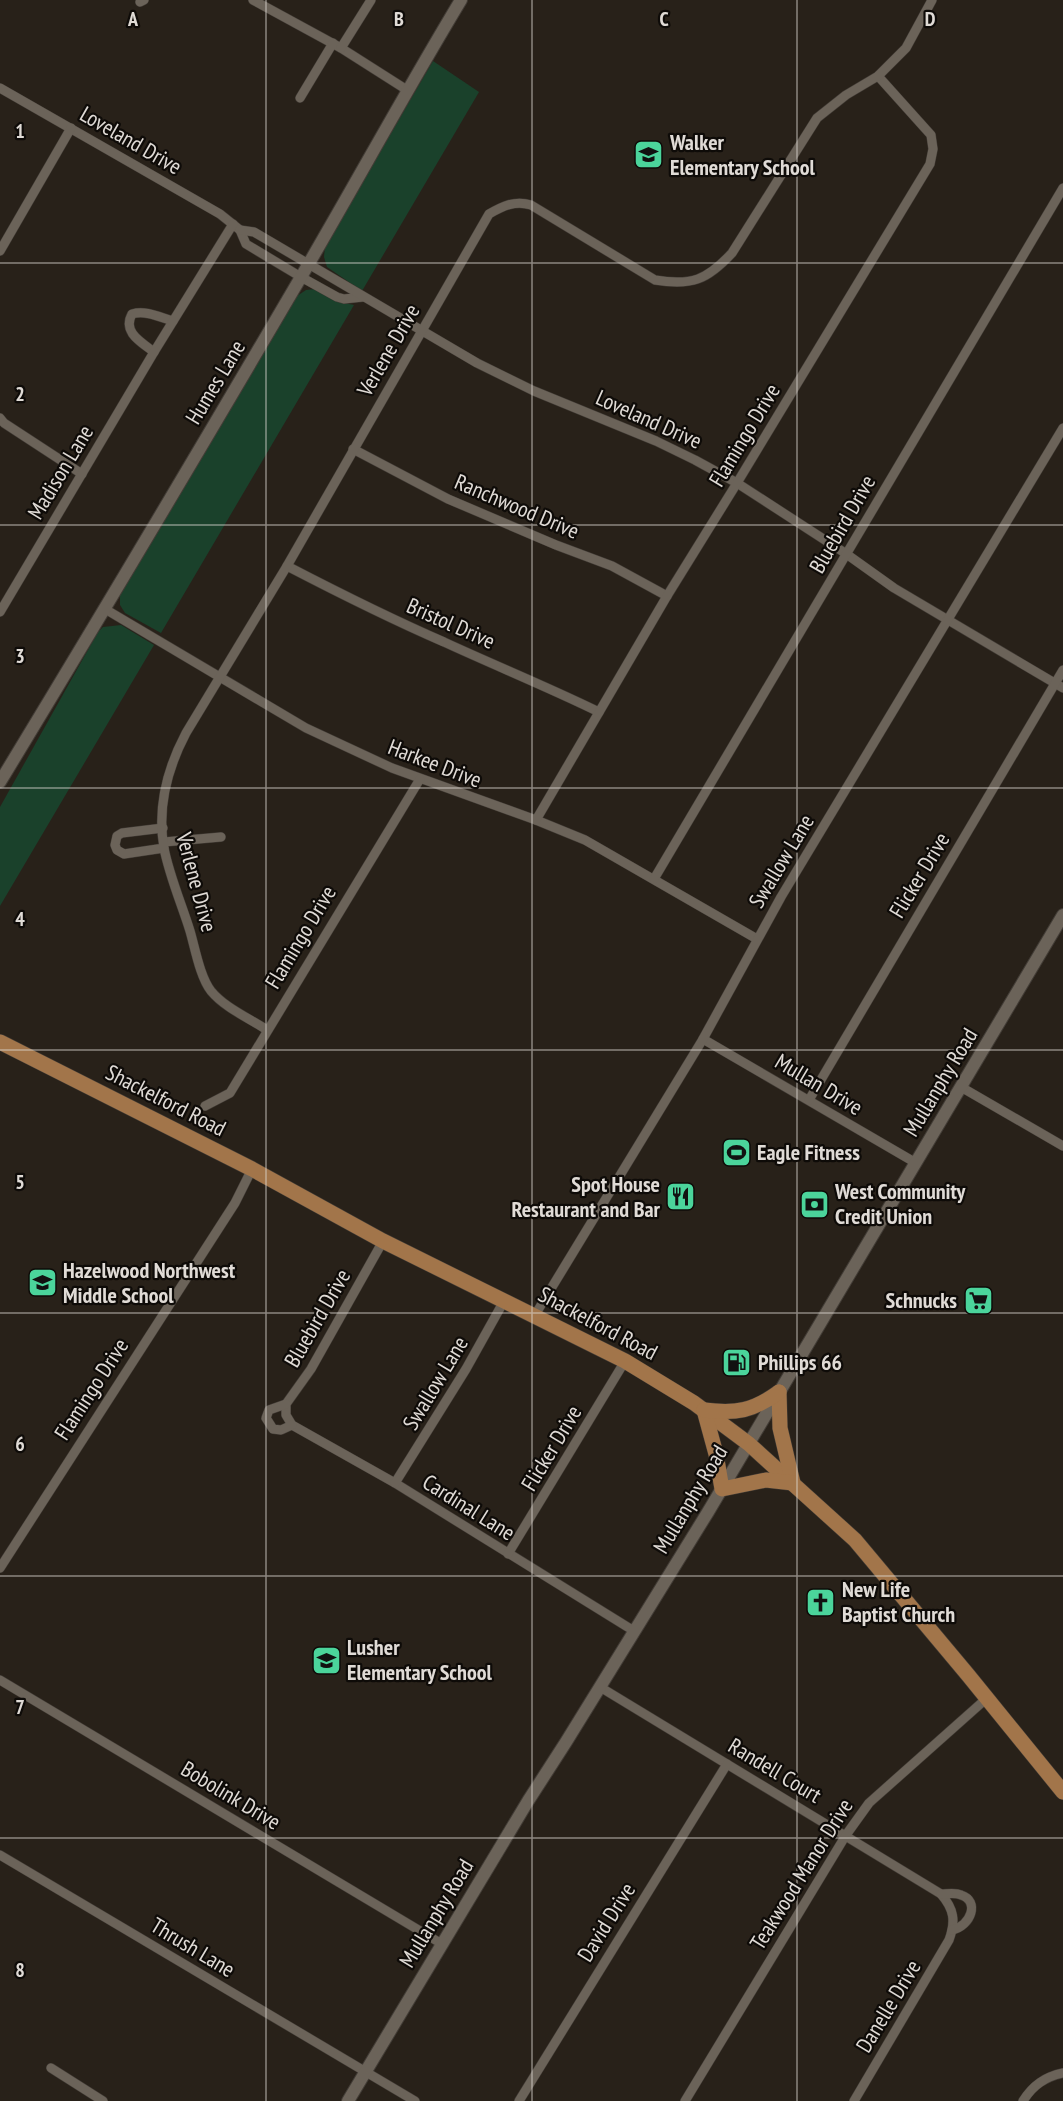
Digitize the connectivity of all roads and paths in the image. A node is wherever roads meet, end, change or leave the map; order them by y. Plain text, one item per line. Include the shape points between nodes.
1 (253, 0) edge
2 (371, 0) edge
3 (461, 0) edge
4 (932, 0) edge
5 (337, 46) junction
6 (878, 76) junction
7 (0, 88) edge
8 (407, 90) junction
9 (300, 98) dead end
10 (71, 128) junction
11 (1063, 188) edge
12 (237, 227) junction
13 (0, 251) edge
14 (309, 264) junction
15 (301, 277) junction
16 (363, 297) junction
17 (173, 321) junction
18 (422, 331) junction
19 (154, 352) junction
20 (0, 418) edge
21 (1063, 428) edge
22 (353, 450) junction
23 (82, 474) junction
24 (737, 483) junction
25 (845, 553) junction
26 (287, 566) junction
27 (667, 597) junction
28 (1, 609) edge
29 (105, 609) junction
30 (948, 621) junction
31 (1063, 670) edge
32 (218, 678) junction
33 (1059, 686) edge
34 (599, 712) junction
35 (420, 779) junction
36 (0, 782) edge
37 (536, 820) junction
38 (163, 828) junction
39 (222, 837) dead end
40 (164, 845) junction
41 (654, 879) junction
42 (1063, 915) edge
43 (757, 939) junction
44 (267, 1030) junction
45 (703, 1039) junction
46 (0, 1042) edge
47 (962, 1087) junction
48 (810, 1100) junction
49 (205, 1106) dead end
50 (1063, 1146) edge
51 (916, 1163) junction
52 (252, 1169) junction
53 (383, 1240) junction
54 (504, 1301) junction
55 (535, 1315) junction
56 (625, 1361) junction
57 (779, 1392) junction
58 (286, 1404) junction
59 (704, 1410) junction
60 (292, 1425) junction
61 (749, 1444) junction
62 (395, 1483) junction
63 (793, 1483) junction
64 (722, 1489) junction
65 (508, 1554) junction
66 (0, 1568) edge
67 (634, 1631) junction
68 (0, 1680) edge
69 (600, 1687) junction
70 (987, 1698) junction
71 (727, 1764) junction
72 (1063, 1792) edge
73 (846, 1835) junction
74 (1, 1859) edge
75 (941, 1894) junction
76 (953, 1912) joint
77 (952, 1930) junction
78 (442, 1944) junction
79 (51, 2068) dead end
80 (365, 2073) junction
81 (1063, 2073) edge
82 (103, 2101) edge
83 (348, 2101) edge
84 (415, 2101) edge
85 (519, 2101) edge
86 (685, 2101) edge
87 (854, 2101) edge
88 (1023, 2101) edge

1 - 5 street
2 - 5 street
3 - 8 street, Humes Lane
4 - 6 street, Verlene Drive via 906,48
5 - 8 street
5 - 9 street
6 - 18 street, Verlene Drive via 817,118 732,253 704,277 690,282 655,280 531,205 506,205 489,214
6 - 24 street, Flamingo Drive via 932,135 930,164
7 - 10 street, Loveland Drive
8 - 14 street, Humes Lane
10 - 12 street, Loveland Drive
10 - 13 street
11 - 25 street, Bluebird Drive
12 - 14 street, Loveland Drive via 254,232
12 - 15 street, Loveland Drive via 246,244
12 - 17 street, Madison Lane
14 - 15 street, Humes Lane
14 - 16 street, Loveland Drive
15 - 16 street, Loveland Drive via 337,297
15 - 29 street, Humes Lane
16 - 18 street, Loveland Drive
17 - 19 street, Madison Lane
17 - 19 street via 150,313 132,314 129,328
18 - 22 street, Verlene Drive
18 - 24 street, Loveland Drive via 534,391 656,441
19 - 23 street, Madison Lane
20 - 23 street
21 - 30 street, Swallow Lane
22 - 26 street, Verlene Drive
22 - 27 street, Ranchwood Drive via 448,499 612,566
23 - 28 street, Madison Lane
24 - 25 street, Loveland Drive
24 - 27 street, Flamingo Drive
25 - 30 street, Loveland Drive
25 - 41 street, Bluebird Drive
26 - 32 street, Verlene Drive
26 - 34 street, Bristol Drive via 365,606
27 - 34 street, Flamingo Drive
29 - 32 street, Harkee Drive
29 - 36 street, Humes Lane
30 - 33 street, Loveland Drive
30 - 43 street, Swallow Lane
31 - 33 street, Flicker Drive
32 - 35 street, Harkee Drive via 342,747
32 - 38 street, Verlene Drive via 174,755 164,792
33 - 48 street, Flicker Drive
34 - 37 street, Flamingo Drive
35 - 37 street, Harkee Drive
35 - 44 street, Flamingo Drive
37 - 41 street, Harkee Drive via 585,840
38 - 40 street, Verlene Drive
38 - 40 street via 122,833 115,845 124,854
39 - 40 street
40 - 44 street, Verlene Drive via 209,989 219,1000
41 - 43 street, Harkee Drive
42 - 47 street, Mullanphy Road
43 - 45 street, Swallow Lane
44 - 49 street, Flamingo Drive via 230,1093
45 - 48 street, Mullan Drive
45 - 55 street, Swallow Lane
46 - 52 main road, Shackelford Road
47 - 50 street
47 - 51 street, Mullanphy Road
48 - 51 street, Mullan Drive
51 - 57 street, Mullanphy Road
52 - 53 main road, Shackelford Road
52 - 66 street, Flamingo Drive via 235,1203
53 - 54 main road, Shackelford Road
53 - 58 street, Bluebird Drive via 311,1369
54 - 55 main road, Shackelford Road
54 - 62 street, Swallow Lane
55 - 56 main road, Shackelford Road
56 - 59 main road, Shackelford Road
56 - 65 street, Flicker Drive
57 - 59 main road via 746,1410
57 - 61 street, Mullanphy Road
57 - 63 main road via 780,1428
58 - 60 street, Cardinal Lane via 286,1415
58 - 60 street, Bluebird Drive via 269,1410 266,1418 273,1429
59 - 61 main road, Shackelford Road
59 - 64 main road
60 - 62 street, Cardinal Lane
61 - 63 main road, Shackelford Road
61 - 64 street, Mullanphy Road
62 - 65 street, Cardinal Lane
63 - 64 main road via 766,1480
63 - 70 main road, Shackelford Road via 855,1540
64 - 67 street, Mullanphy Road
65 - 67 street, Cardinal Lane
67 - 69 street, Mullanphy Road
68 - 78 street, Bobolink Drive
69 - 71 street, Randell Court
69 - 78 street, Mullanphy Road
70 - 72 main road, Shackelford Road
70 - 73 street, Teakwood Manor Drive via 868,1803
71 - 73 street, Randell Court
71 - 85 street, David Drive
73 - 75 street, Randell Court
73 - 86 street, Teakwood Manor Drive
74 - 80 street, Thrush Lane
75 - 76 street, Randell Court
75 - 77 street, Danelle Drive via 962,1895 970,1906 967,1923
76 - 77 street, Danelle Drive
77 - 87 street, Danelle Drive
78 - 80 street, Mullanphy Road
79 - 82 street
80 - 83 street, Mullanphy Road
80 - 84 street, Thrush Lane
81 - 88 street via 1036,2084

